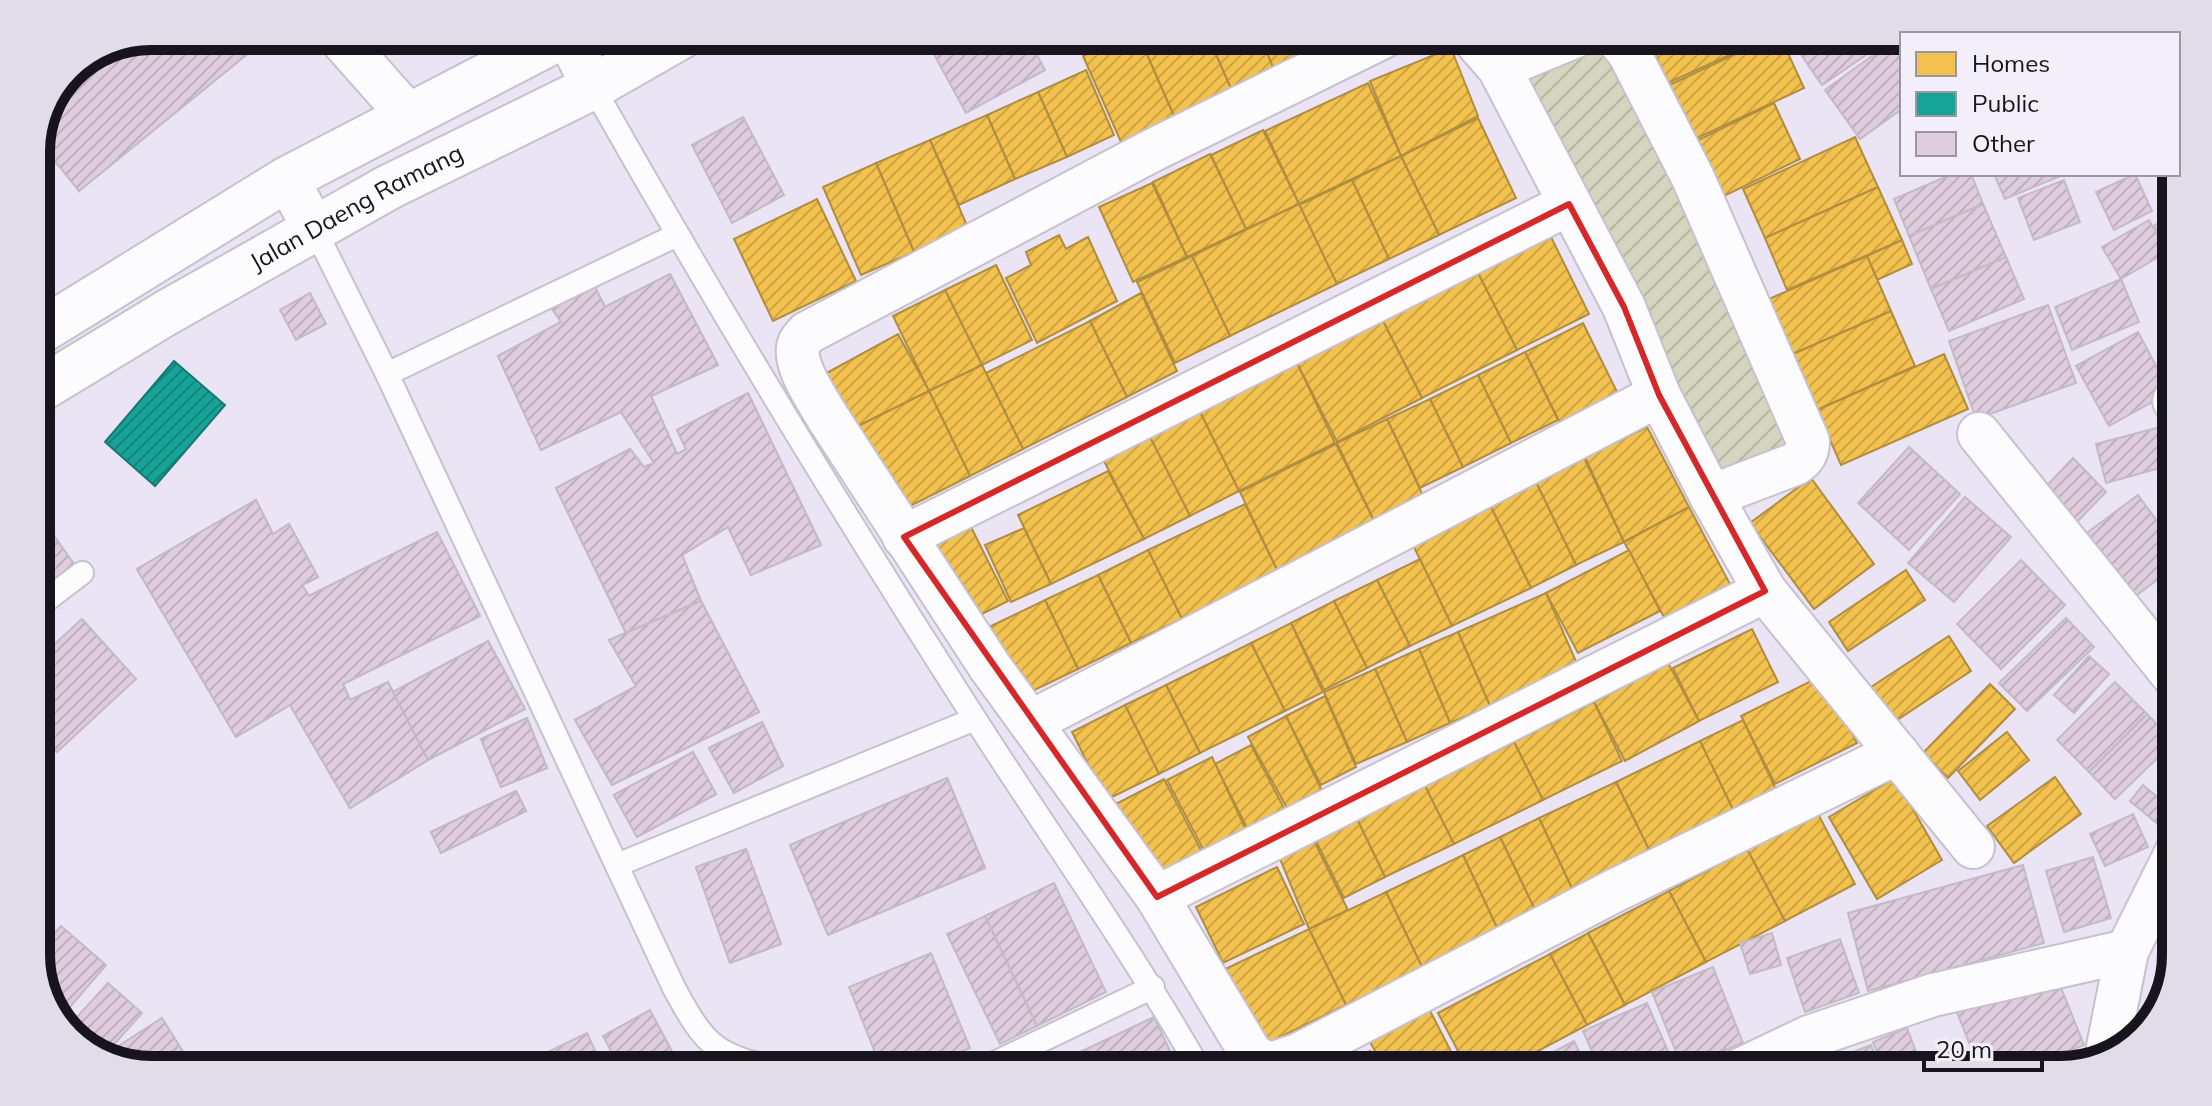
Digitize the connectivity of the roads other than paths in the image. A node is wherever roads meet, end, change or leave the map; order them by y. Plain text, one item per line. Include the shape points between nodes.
1 (350, 50) edge
2 (538, 50) edge
3 (573, 50) edge
4 (658, 50) edge
5 (1357, 50) edge
6 (1483, 50) edge
7 (1542, 50) edge
8 (1627, 50) edge
9 (1499, 68) junction
10 (593, 87) junction
11 (409, 116) junction
12 (287, 179) junction
13 (1569, 204) junction
14 (314, 228) junction
15 (677, 235) junction
16 (50, 325) edge
17 (387, 374) junction
18 (50, 383) edge
19 (1659, 395) junction
20 (1979, 434) dead end
21 (1711, 496) junction
22 (904, 537) junction
23 (82, 573) dead end
24 (1765, 591) junction
25 (50, 597) edge
26 (2162, 662) edge
27 (975, 719) junction
28 (1031, 722) junction
29 (1897, 753) junction
30 (1973, 847) dead end
31 (617, 865) junction
32 (2162, 881) edge
33 (1157, 897) junction
34 (2127, 951) junction
35 (1153, 987) junction
36 (2108, 1044) edge
37 (732, 1056) edge
38 (1009, 1056) edge
39 (1192, 1056) edge
40 (1256, 1056) edge
41 (1295, 1056) edge
42 (1769, 1056) edge

1 - 11 street
2 - 11 main road
3 - 10 street
4 - 10 main road, Jalan Daeng Ramang
5 - 22 street via 1153,150 807,333 798,354 805,377
6 - 9 street
7 - 9 street
8 - 21 street via 1693,178 1808,441 1808,451 1795,464
9 - 13 street
10 - 14 main road, Jalan Daeng Ramang
10 - 15 lane
11 - 12 main road
12 - 14 street
12 - 16 main road
13 - 19 street via 1624,307
13 - 22 street
14 - 17 lane
14 - 18 main road, Jalan Daeng Ramang
15 - 17 lane
15 - 27 lane
17 - 31 lane
19 - 21 street
19 - 28 street
20 - 26 street
21 - 24 street
22 - 28 street
23 - 25 lane
24 - 29 street
24 - 33 street
27 - 31 lane
27 - 35 lane
28 - 33 street
29 - 30 street
29 - 41 street
31 - 37 lane via 697,1030
32 - 34 street
33 - 40 street
34 - 36 street
34 - 42 street via 1933,995
35 - 38 lane
35 - 39 lane

